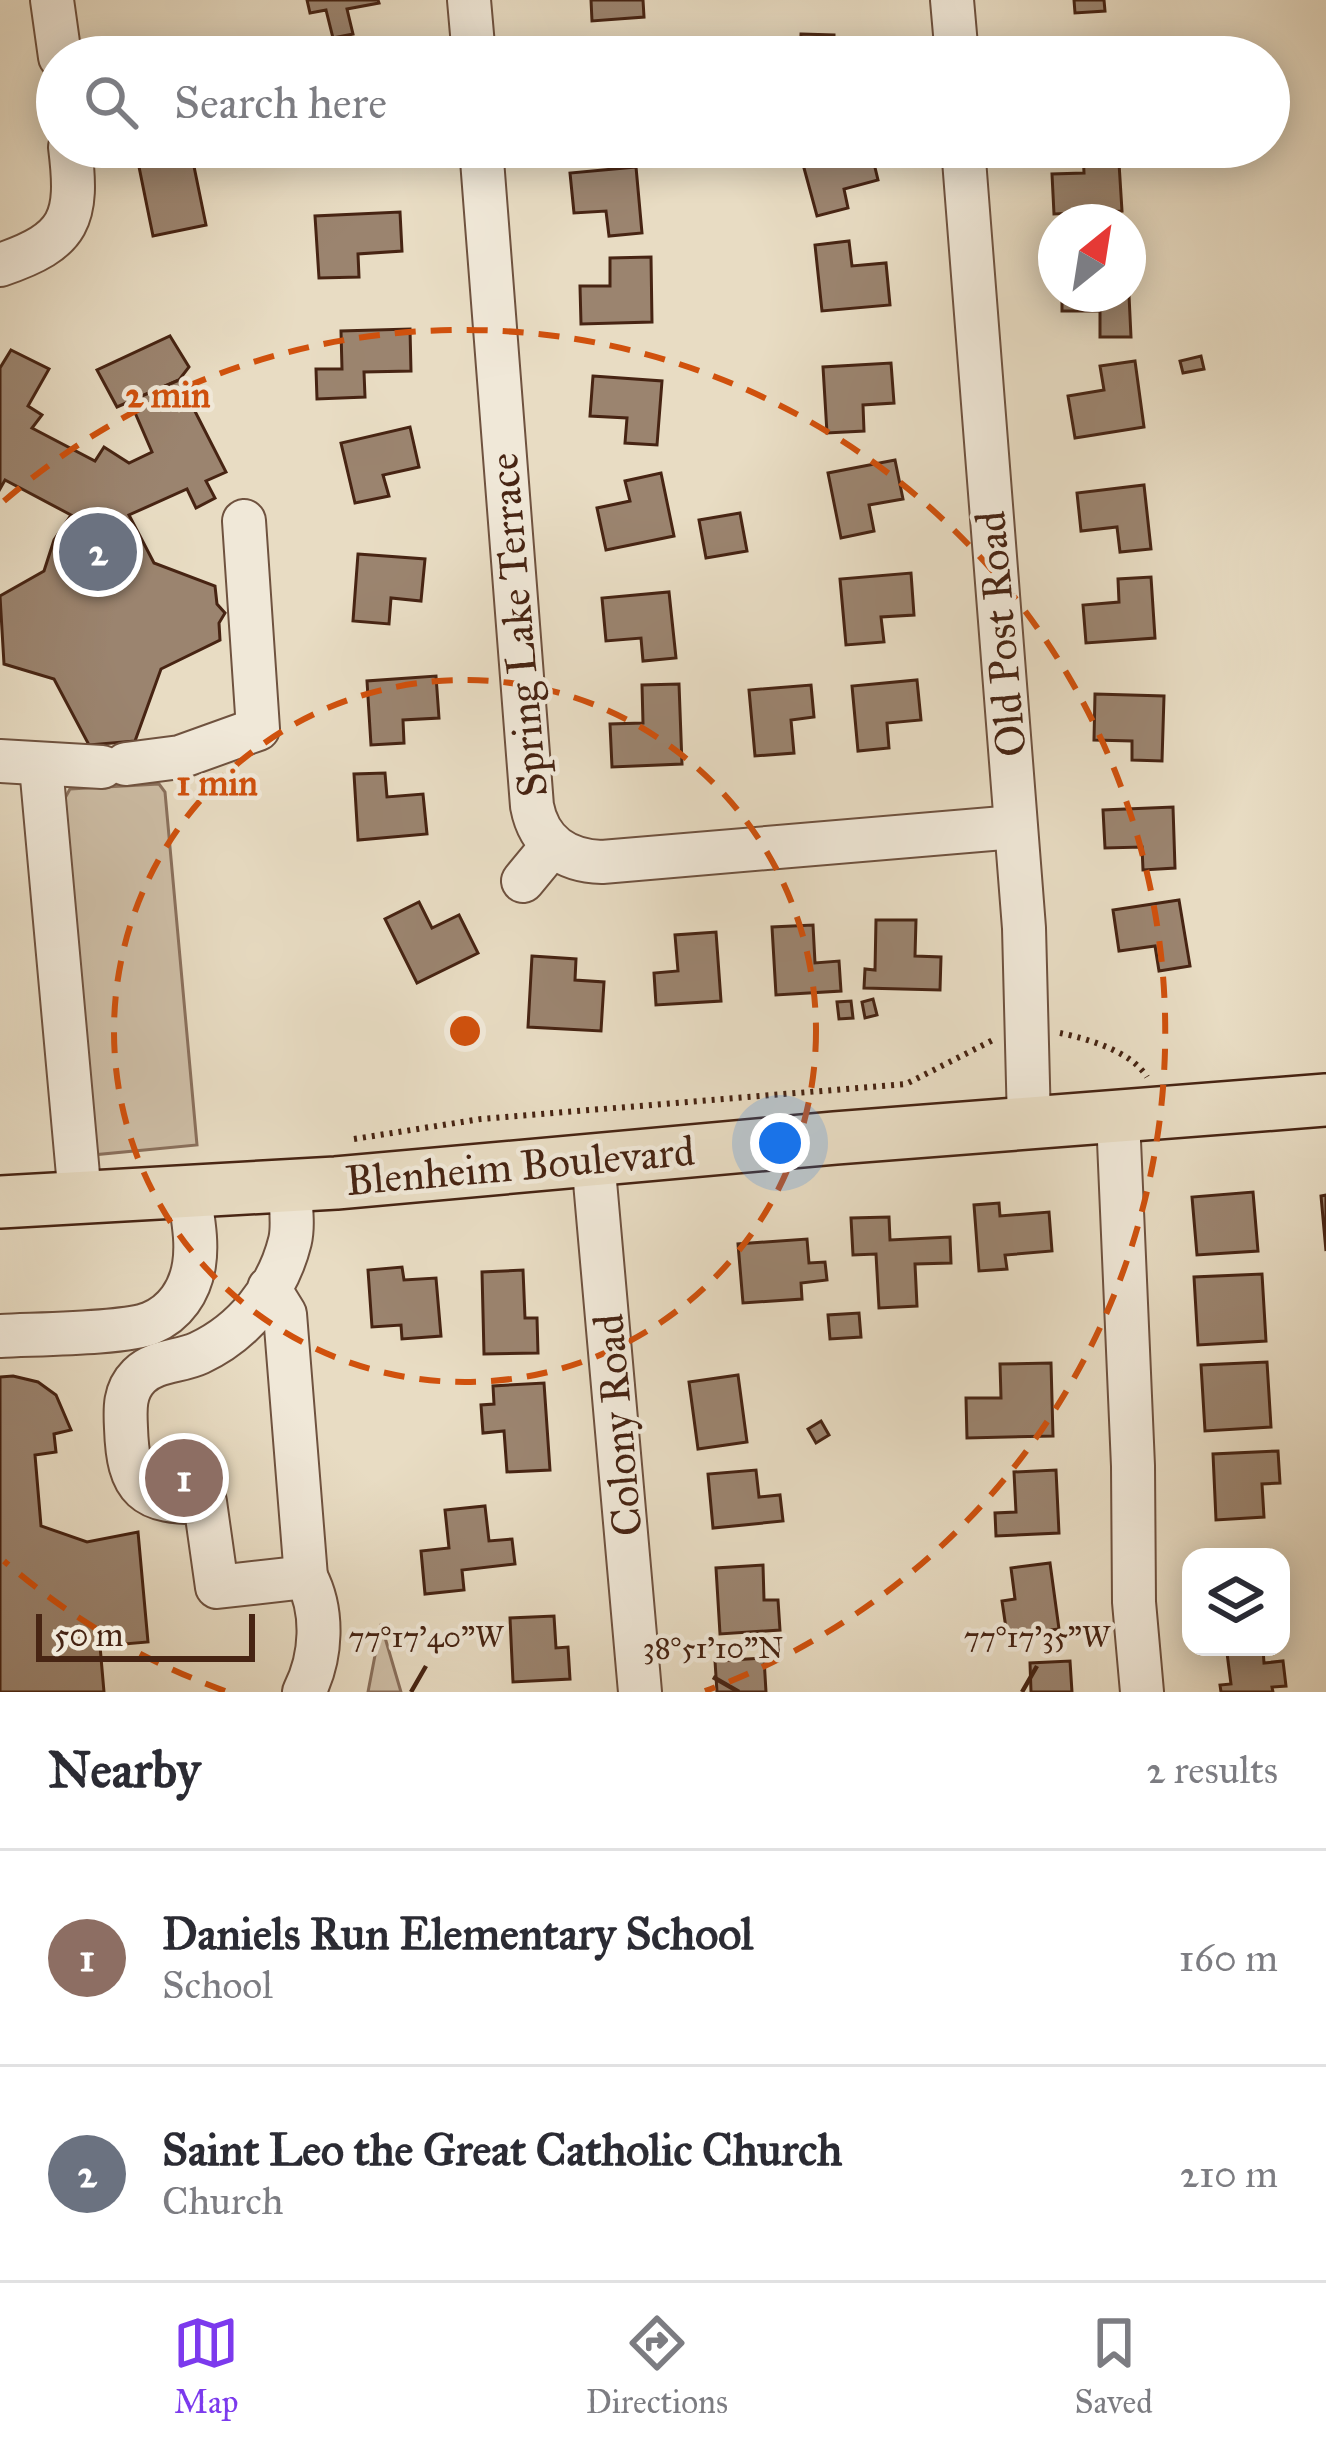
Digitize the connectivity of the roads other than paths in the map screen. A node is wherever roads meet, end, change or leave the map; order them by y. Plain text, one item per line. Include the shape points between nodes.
1 (52, 0) edge
2 (469, 0) edge
3 (952, 0) edge
4 (58, 36) edge
5 (472, 36) edge
6 (955, 36) edge
7 (71, 168) edge
8 (483, 168) edge
9 (965, 168) edge
10 (0, 265) edge
11 (244, 520) dead end
12 (20, 763) edge
13 (1016, 827) junction
14 (551, 847) junction
15 (523, 881) dead end
16 (1326, 1100) edge
17 (1135, 1102) junction
18 (1028, 1122) junction
19 (593, 1159) junction
20 (290, 1185) junction
21 (189, 1190) junction
22 (80, 1197) junction
23 (0, 1202) edge
24 (269, 1288) junction
25 (0, 1336) edge
26 (306, 1577) junction
27 (304, 1692) edge
28 (640, 1692) edge
29 (1142, 1692) edge

1 - 4 street
2 - 5 street
3 - 6 street
7 - 10 street via 74,209 62,232 45,248
8 - 14 street, Spring Lake Terrace via 532,806
9 - 13 street, Old Post Road
11 - 12 street via 258,729 180,757
12 - 22 street
13 - 14 street, Spring Lake Terrace via 602,862
13 - 18 street, Old Post Road
14 - 15 street
16 - 17 main road, Blenheim Boulevard
17 - 18 main road, Blenheim Boulevard
17 - 29 street via 1134,1602
18 - 19 main road, Blenheim Boulevard
19 - 20 main road, Blenheim Boulevard
19 - 28 street, Colony Road
20 - 21 main road, Blenheim Boulevard
20 - 24 street via 292,1237
21 - 22 main road, Blenheim Boulevard
21 - 25 street via 194,1270 171,1311 147,1325
22 - 23 main road, Blenheim Boulevard
24 - 26 street via 285,1314
24 - 26 street via 226,1339 139,1376 125,1399 127,1465 156,1498 205,1502 217,1586
26 - 27 street via 318,1599 319,1628

